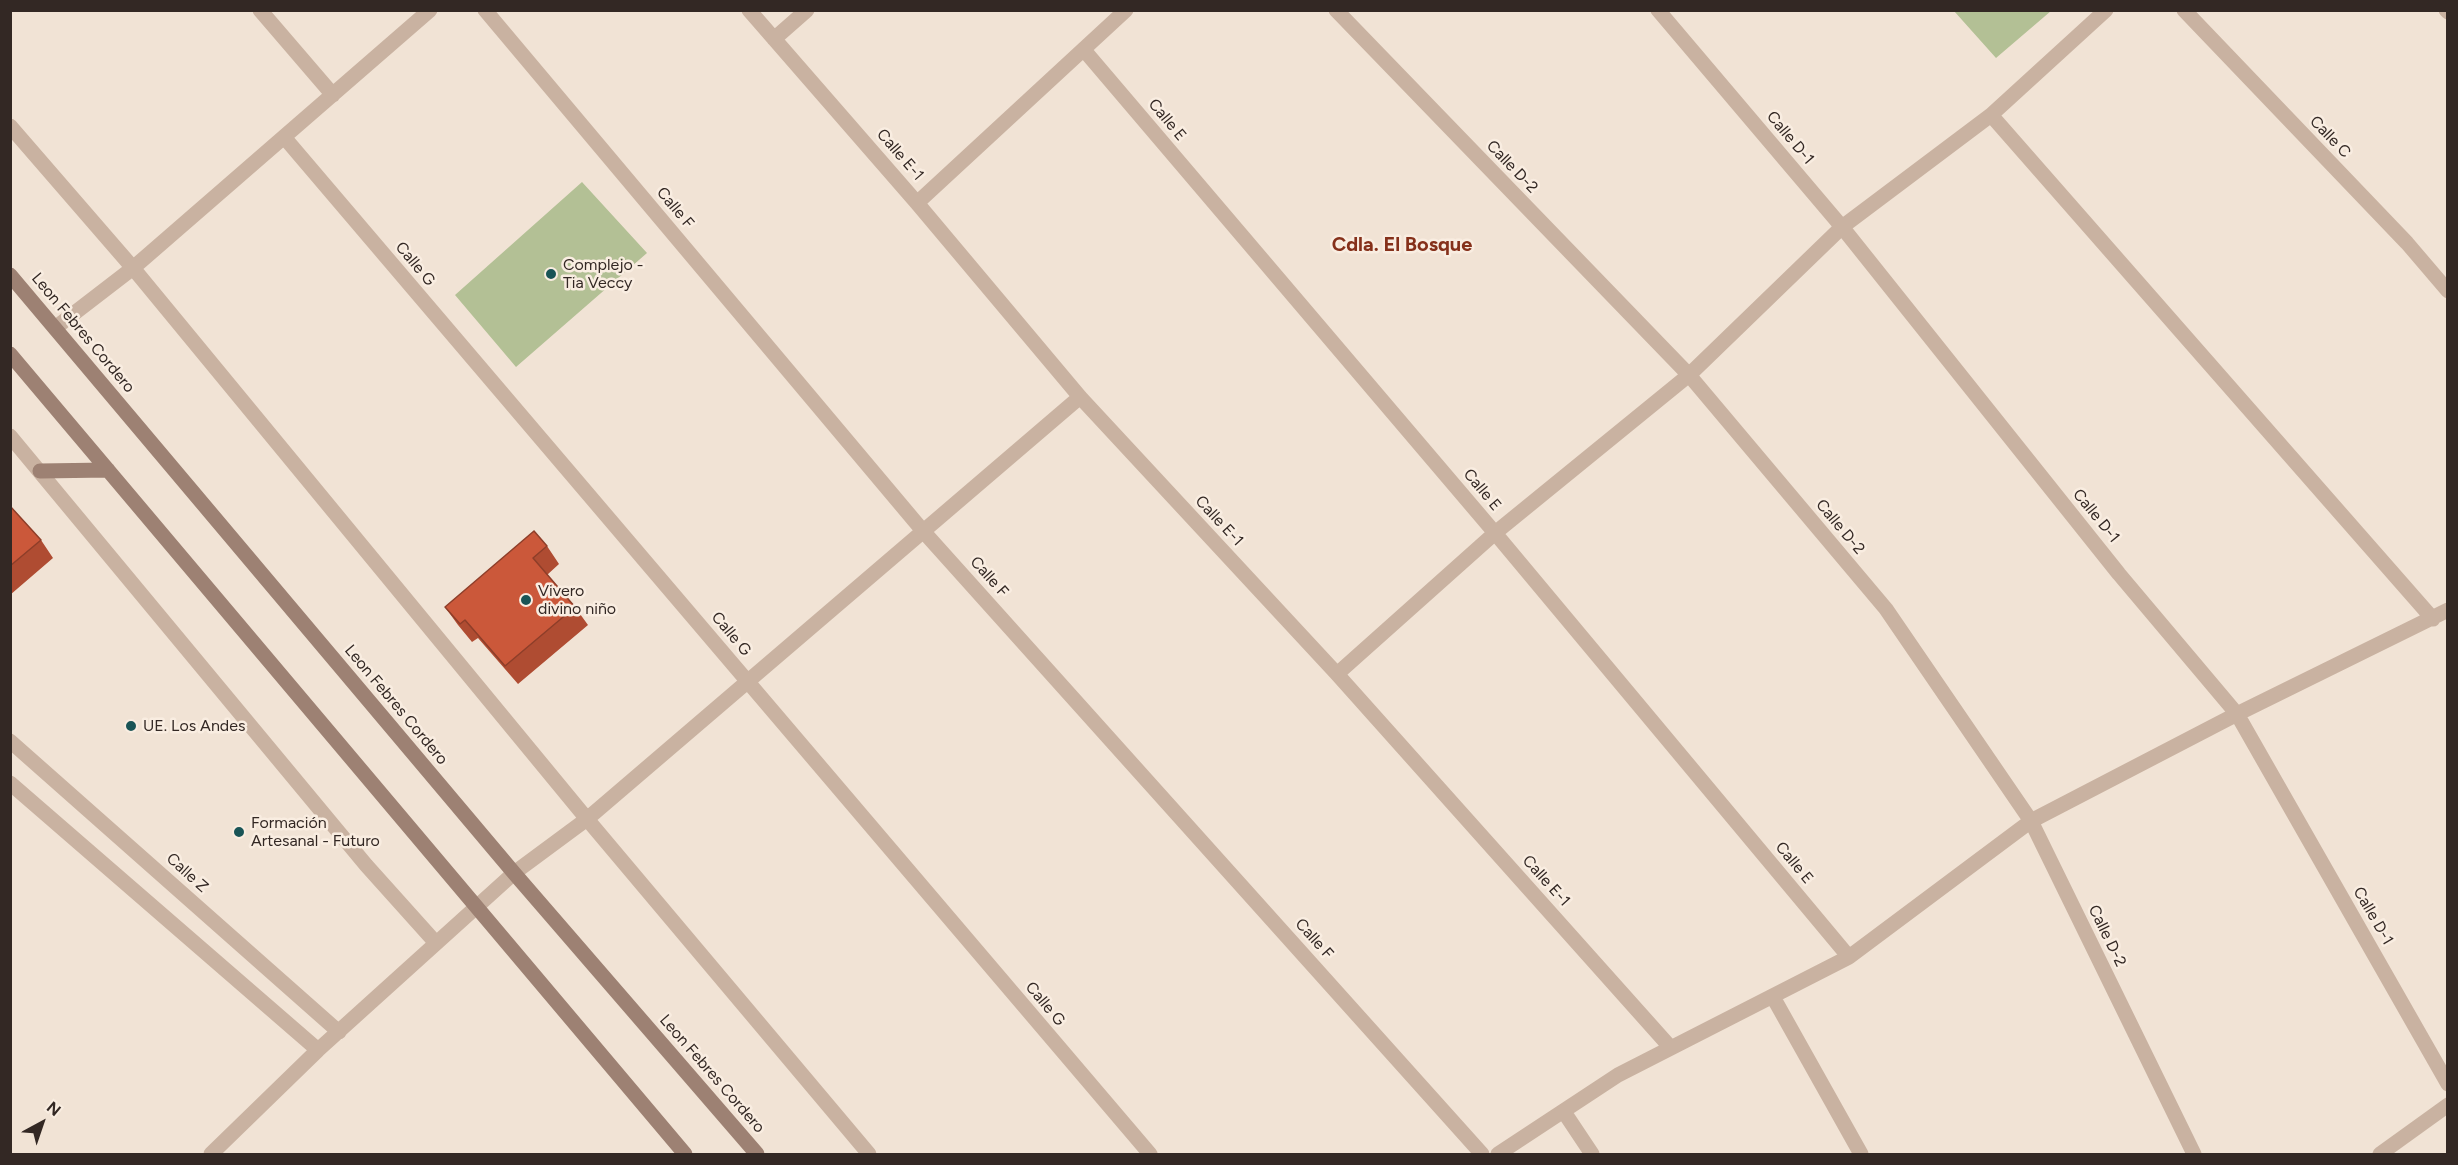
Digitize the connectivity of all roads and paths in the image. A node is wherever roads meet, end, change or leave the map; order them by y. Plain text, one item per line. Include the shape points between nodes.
1 (260, 10) edge
2 (430, 10) edge
3 (485, 10) edge
4 (749, 10) edge
5 (807, 10) edge
6 (1126, 10) edge
7 (1336, 10) edge
8 (1658, 10) edge
9 (2106, 10) edge
10 (2184, 10) edge
11 (774, 39) junction
12 (1084, 50) junction
13 (333, 95) junction
14 (1991, 115) junction
15 (10, 126) edge
16 (284, 137) junction
17 (917, 203) junction
18 (1842, 227) junction
19 (133, 268) junction
20 (10, 276) edge
21 (2448, 291) edge
22 (55, 328) junction
23 (13, 363) edge
24 (1689, 375) junction
25 (1080, 397) junction
26 (10, 436) edge
27 (40, 471) junction
28 (108, 471) junction
29 (923, 531) junction
30 (1495, 533) junction
31 (2448, 610) edge
32 (2433, 619) junction
33 (1337, 674) junction
34 (748, 682) junction
35 (2237, 714) junction
36 (10, 741) edge
37 (10, 783) edge
38 (587, 819) junction
39 (2031, 821) junction
40 (514, 873) junction
41 (475, 908) junction
42 (436, 944) junction
43 (1849, 957) junction
44 (1773, 997) junction
45 (339, 1032) junction
46 (1671, 1048) junction
47 (318, 1050) junction
48 (2448, 1084) edge
49 (2448, 1105) edge
50 (1564, 1112) junction
51 (211, 1155) edge
52 (685, 1155) edge
53 (757, 1155) edge
54 (869, 1155) edge
55 (1150, 1155) edge
56 (1482, 1155) edge
57 (1498, 1155) edge
58 (1592, 1155) edge
59 (1862, 1155) edge
60 (2194, 1155) edge
61 (2380, 1155) edge

1 - 13 street
2 - 13 street
3 - 29 street, Calle F
4 - 11 street, Calle E-1
5 - 11 street
6 - 12 street
7 - 24 street, Calle D-2
8 - 18 street, Calle D-1
9 - 14 street
10 - 21 street, Calle C
11 - 17 street, Calle E-1
12 - 17 street
12 - 30 street, Calle E
13 - 16 street
14 - 18 street
14 - 32 street
15 - 19 street
16 - 19 street
16 - 34 street, Calle G
17 - 25 street, Calle E-1
18 - 24 street
18 - 35 street, Calle D-1 via 2119,574
19 - 22 street
19 - 38 street
20 - 22 street, Leon Febres Cordero
22 - 40 street, Leon Febres Cordero
23 - 28 street
24 - 30 street
24 - 39 street, Calle D-2 via 1886,609
25 - 29 street
25 - 33 street, Calle E-1
26 - 27 street
27 - 28 street
27 - 42 street
28 - 41 street
29 - 34 street
29 - 56 street, Calle F
30 - 33 street
30 - 43 street, Calle E
31 - 32 street
32 - 35 street
33 - 46 street, Calle E-1
34 - 38 street
34 - 55 street, Calle G
35 - 39 street
35 - 48 street, Calle D-1
36 - 45 street, Calle Z
37 - 47 street
38 - 40 street
38 - 54 street
39 - 43 street
39 - 60 street, Calle D-2
40 - 41 street
40 - 53 street, Leon Febres Cordero
41 - 42 street
41 - 52 street
42 - 45 street
43 - 44 street
44 - 46 street
44 - 59 street
45 - 47 street
46 - 50 street via 1618,1075
47 - 51 street
49 - 61 street
50 - 57 street
50 - 58 street

